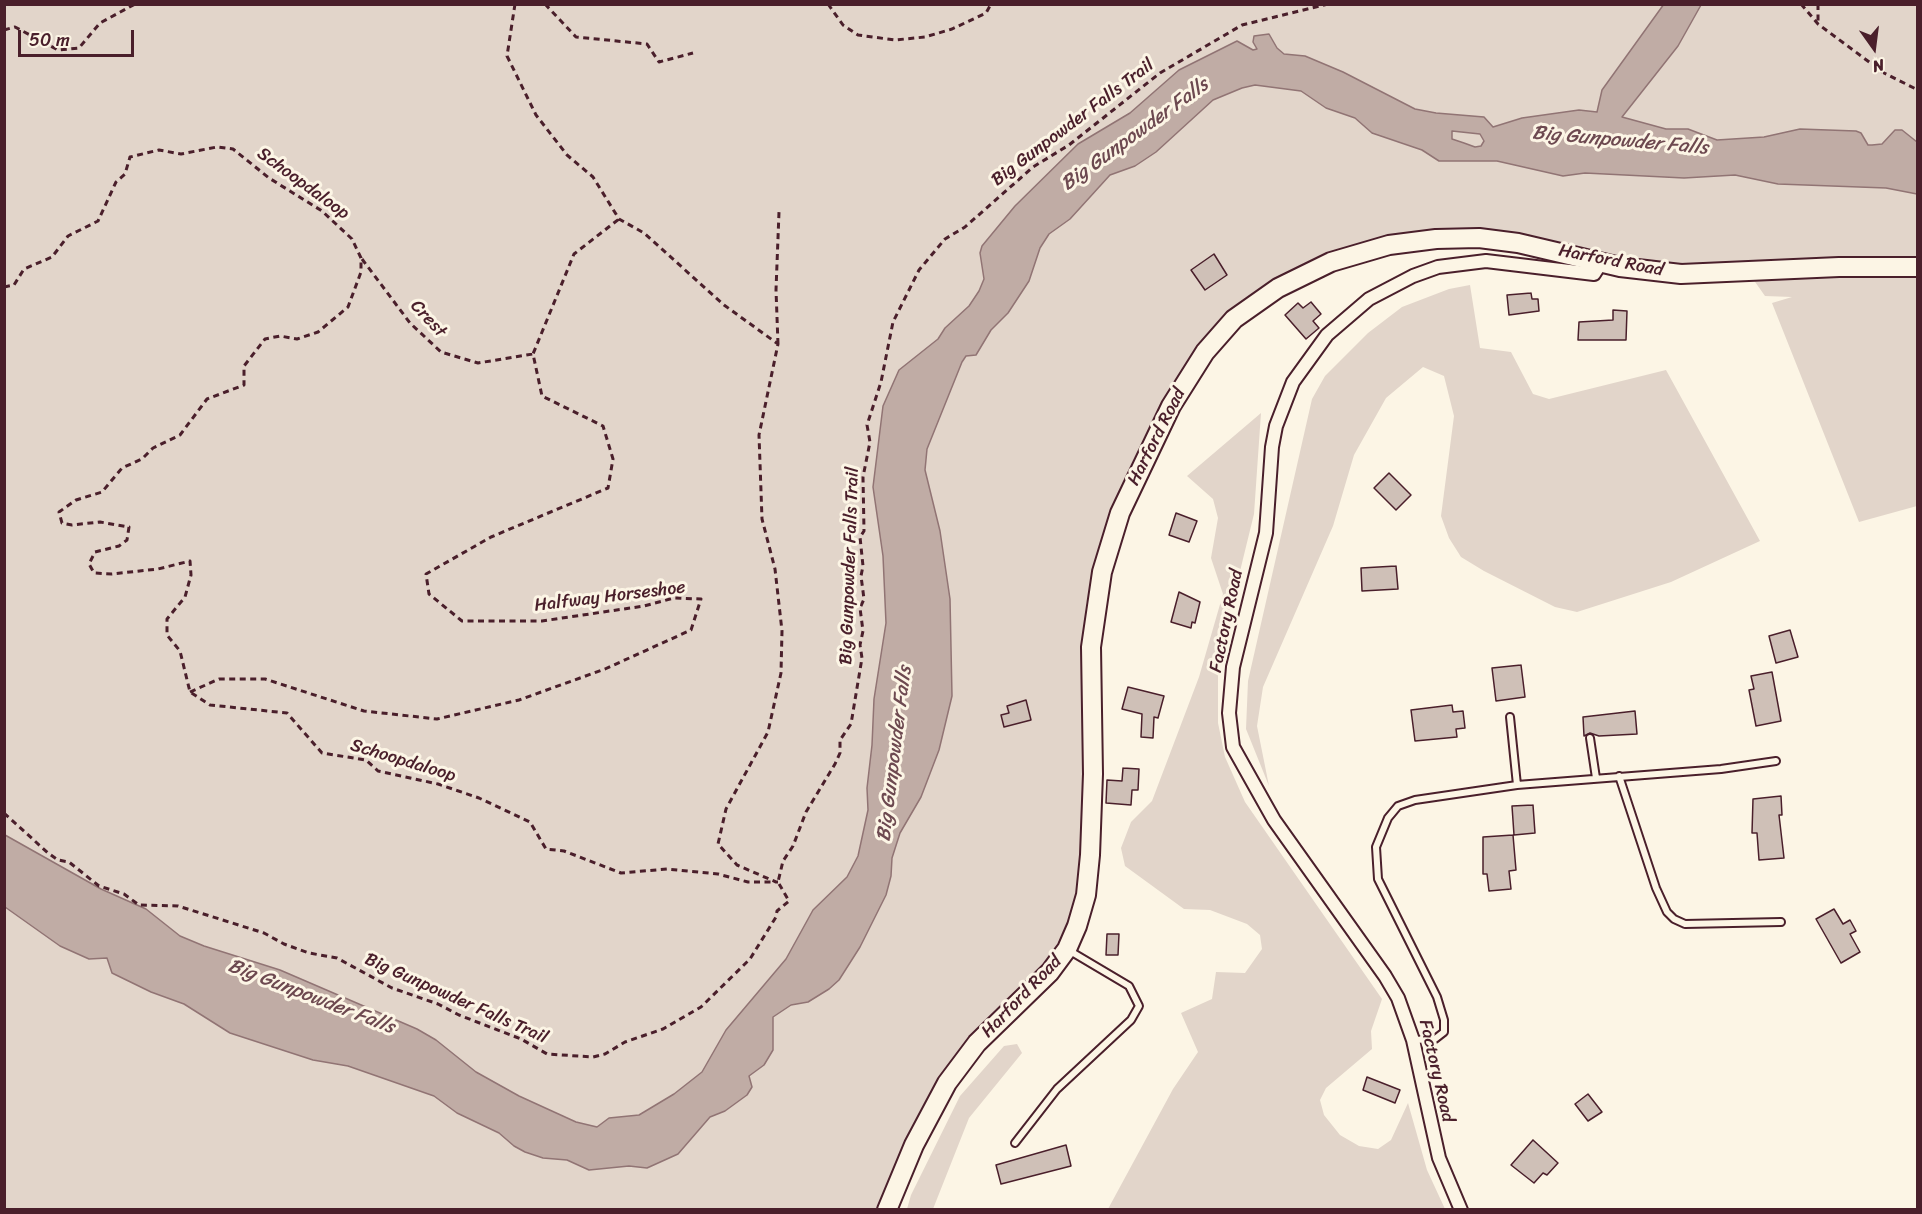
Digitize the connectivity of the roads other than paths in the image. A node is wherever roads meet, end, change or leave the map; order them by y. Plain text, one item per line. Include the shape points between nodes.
1 (1601, 263) junction
2 (1917, 267) edge
3 (1510, 717) dead end
4 (1590, 738) dead end
5 (1776, 761) dead end
6 (1619, 776) junction
7 (1596, 778) junction
8 (1517, 785) junction
9 (1781, 922) dead end
10 (1067, 949) junction
11 (1413, 1040) junction
12 (1016, 1143) dead end
13 (887, 1209) edge
14 (1461, 1209) edge

1 - 2 main road, Harford Road via 1681,274
1 - 10 main road, Harford Road via 1538,246 1489,239 1436,239 1389,245 1330,262 1293,279 1254,304 1214,339 1181,387 1145,456 1120,513 1101,572 1091,647 1093,774 1088,874 1082,912
1 - 11 street, Factory Road via 1594,274 1520,264 1464,263 1438,267 1391,287 1369,299 1327,335 1293,382 1276,426 1266,533 1233,667 1229,713 1233,747 1274,820 1385,976
3 - 8 lane
4 - 7 lane
5 - 6 lane
6 - 7 lane
6 - 9 lane via 1666,912 1686,924
7 - 8 lane
8 - 11 lane via 1414,800 1398,806 1379,835 1378,879 1437,997 1444,1020 1444,1032 1435,1039
10 - 12 lane via 1129,986 1138,1006 1131,1020 1057,1089
10 - 13 main road, Harford Road via 1050,972 990,1030 957,1069 929,1115
11 - 14 street, Factory Road via 1436,1147

